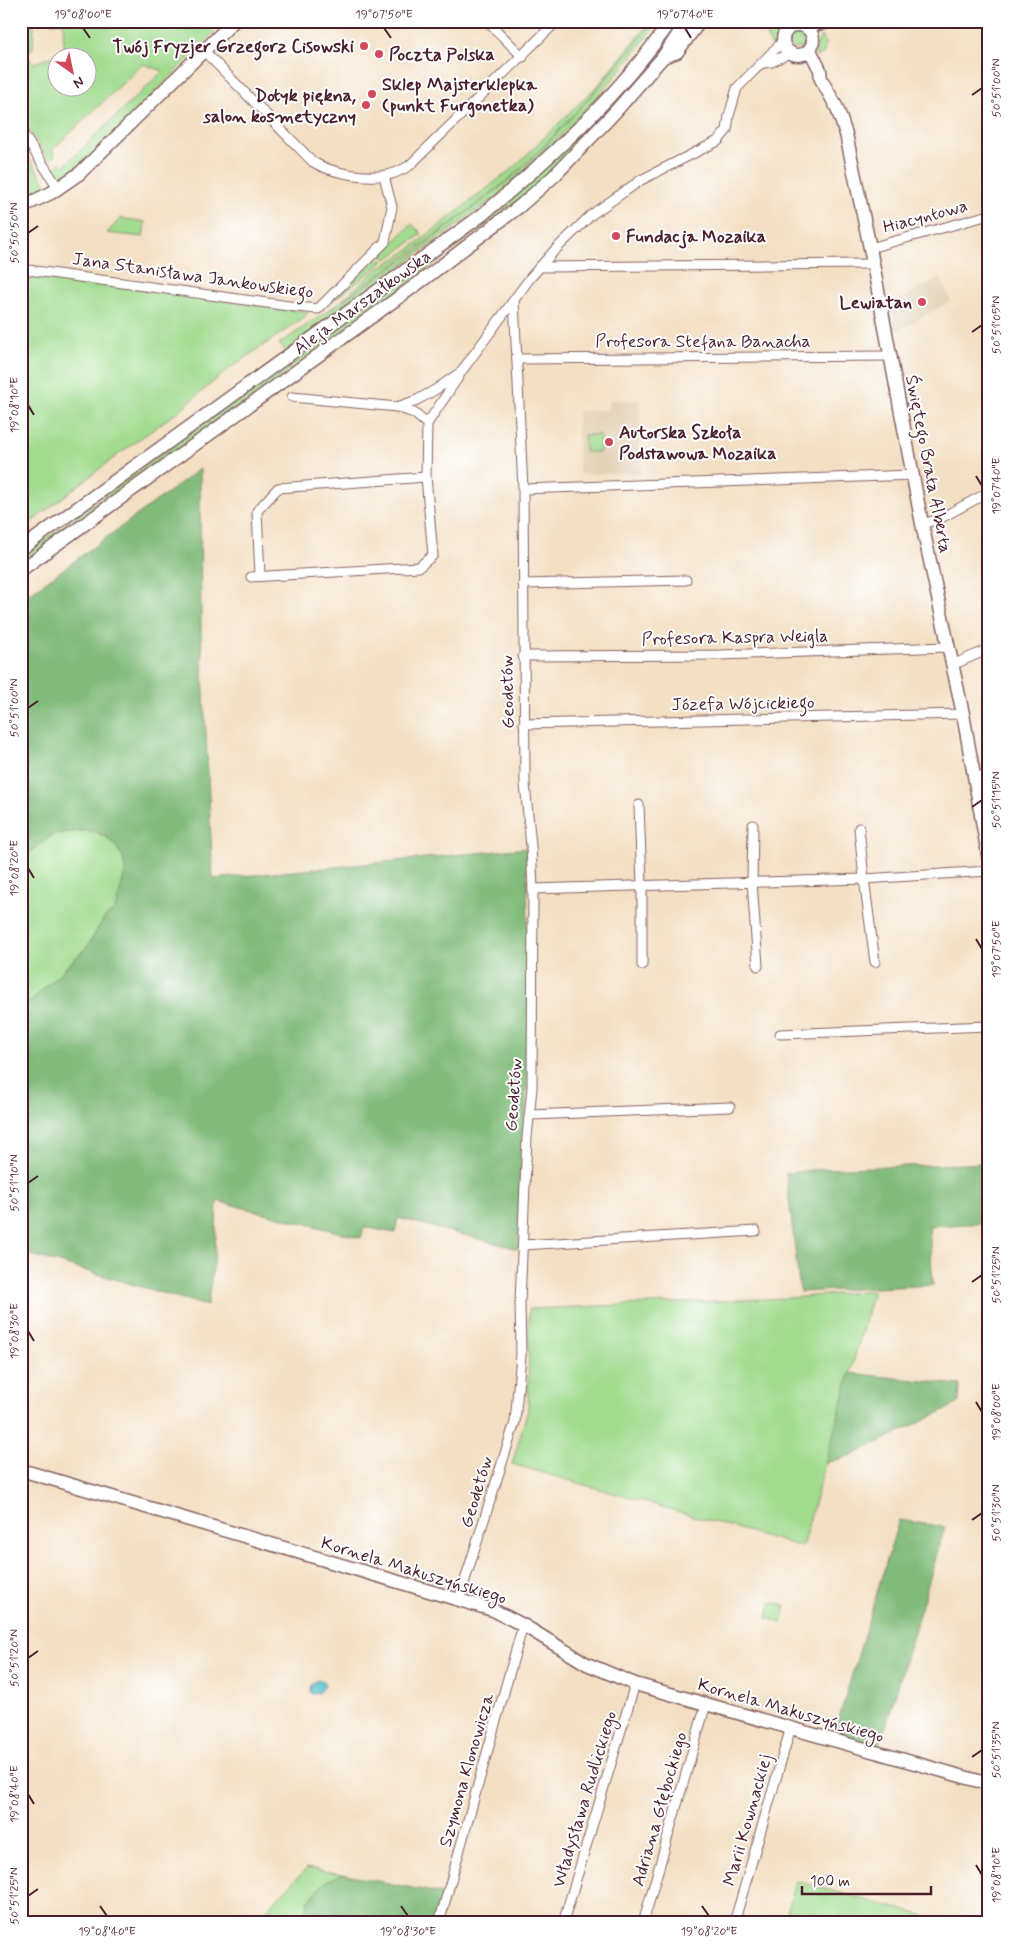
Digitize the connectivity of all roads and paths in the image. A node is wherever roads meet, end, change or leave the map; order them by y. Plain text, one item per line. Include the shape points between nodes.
1 (234, 21) edge
2 (487, 21) edge
3 (557, 21) edge
4 (671, 21) edge
5 (687, 21) edge
6 (700, 21) edge
7 (777, 21) edge
8 (832, 22) edge
9 (797, 24) edge
10 (811, 45) junction
11 (788, 46) junction
12 (204, 51) junction
13 (523, 57) junction
14 (663, 57) junction
15 (822, 78) junction
16 (21, 131) edge
17 (384, 176) junction
18 (59, 189) junction
19 (21, 207) edge
20 (986, 216) edge
21 (989, 225) edge
22 (870, 248) junction
23 (872, 264) junction
24 (539, 267) junction
25 (21, 269) edge
26 (514, 300) junction
27 (890, 356) junction
28 (517, 359) junction
29 (462, 372) junction
30 (292, 397) dead end
31 (396, 407) junction
32 (427, 424) junction
33 (913, 476) junction
34 (426, 477) junction
35 (523, 489) junction
36 (989, 492) edge
37 (922, 524) junction
38 (21, 550) edge
39 (21, 570) edge
40 (686, 580) dead end
41 (523, 584) junction
42 (948, 647) junction
43 (989, 649) edge
44 (523, 656) junction
45 (952, 665) junction
46 (963, 714) junction
47 (524, 724) junction
48 (989, 773) edge
49 (974, 779) junction
50 (639, 805) dead end
51 (753, 825) dead end
52 (859, 828) dead end
53 (989, 860) edge
54 (989, 871) edge
55 (864, 879) junction
56 (752, 882) junction
57 (642, 884) junction
58 (533, 889) junction
59 (875, 962) dead end
60 (642, 965) dead end
61 (758, 966) dead end
62 (989, 1026) edge
63 (780, 1034) dead end
64 (730, 1106) dead end
65 (530, 1115) junction
66 (756, 1231) dead end
67 (523, 1245) junction
68 (21, 1470) edge
69 (459, 1599) junction
70 (523, 1625) junction
71 (636, 1684) junction
72 (706, 1704) junction
73 (791, 1727) junction
74 (989, 1784) edge
75 (439, 1923) edge
76 (563, 1923) edge
77 (643, 1923) edge
78 (734, 1923) edge

1 - 12 street
2 - 13 street
3 - 13 street
4 - 38 street, Aleja Marszałkowska via 587,121 482,215
5 - 14 street, Aleja Marszałkowska
6 - 14 street via 677,52
7 - 11 street, Świętego Brata Alberta
8 - 9 street
8 - 10 street
9 - 10 street via 809,30
9 - 11 street via 789,28
10 - 11 street via 802,55
10 - 15 street, Świętego Brata Alberta
11 - 15 street, Świętego Brata Alberta
11 - 24 street via 768,56 737,88 727,130 718,141 641,180 606,203
12 - 17 street via 313,162 339,173
12 - 18 street via 80,173
13 - 17 street via 409,166
14 - 39 street, Aleja Marszałkowska via 554,176 492,228
15 - 22 street, Świętego Brata Alberta via 846,134
16 - 18 street
17 - 25 street, Jana Stanisława Jankowskiego via 392,207 385,242 318,309
18 - 19 street
20 - 21 street
20 - 22 street, Hiacyntowa
22 - 23 street, Świętego Brata Alberta
23 - 24 street
23 - 27 street, Świętego Brata Alberta
24 - 26 street
26 - 28 street, Geodetów
26 - 29 street
27 - 28 street, Profesora Stefana Banacha
27 - 33 street, Świętego Brata Alberta
28 - 35 street, Geodetów
29 - 31 street via 417,400
29 - 32 street
30 - 31 street
31 - 32 street via 414,413
32 - 34 street
33 - 35 street
33 - 37 street, Świętego Brata Alberta
34 - 34 street via 433,555 419,567 256,577 257,511 278,488
35 - 41 street, Geodetów
36 - 37 street via 939,519
37 - 42 street, Świętego Brata Alberta
40 - 41 street
41 - 44 street, Geodetów
42 - 44 street, Profesora Kaspra Weigla via 720,655
42 - 45 street, Świętego Brata Alberta
43 - 45 street
44 - 47 street, Geodetów
45 - 46 street, Świętego Brata Alberta
46 - 47 street, Józefa Wójcickiego
46 - 49 street, Świętego Brata Alberta
47 - 58 street, Geodetów
48 - 49 street
49 - 53 street, Świętego Brata Alberta
50 - 57 street
51 - 56 street
52 - 55 street
54 - 55 street
55 - 56 street
55 - 59 street
56 - 57 street
56 - 61 street
57 - 58 street
57 - 60 street
58 - 65 street, Geodetów
62 - 63 street
64 - 65 street
65 - 67 street, Geodetów
66 - 67 street
67 - 69 street, Geodetów via 521,1355 515,1422
68 - 69 street, Kornela Makuszyńskiego
69 - 70 street, Kornela Makuszyńskiego via 498,1612
70 - 71 street, Kornela Makuszyńskiego via 587,1664
70 - 75 street, Szymona Klonowicza
71 - 72 street, Kornela Makuszyńskiego
71 - 76 street, Władysława Rudlickiego
72 - 73 street, Kornela Makuszyńskiego
72 - 77 street, Adriana Głębockiego
73 - 74 street, Kornela Makuszyńskiego
73 - 78 street, Marii Kownackiej

